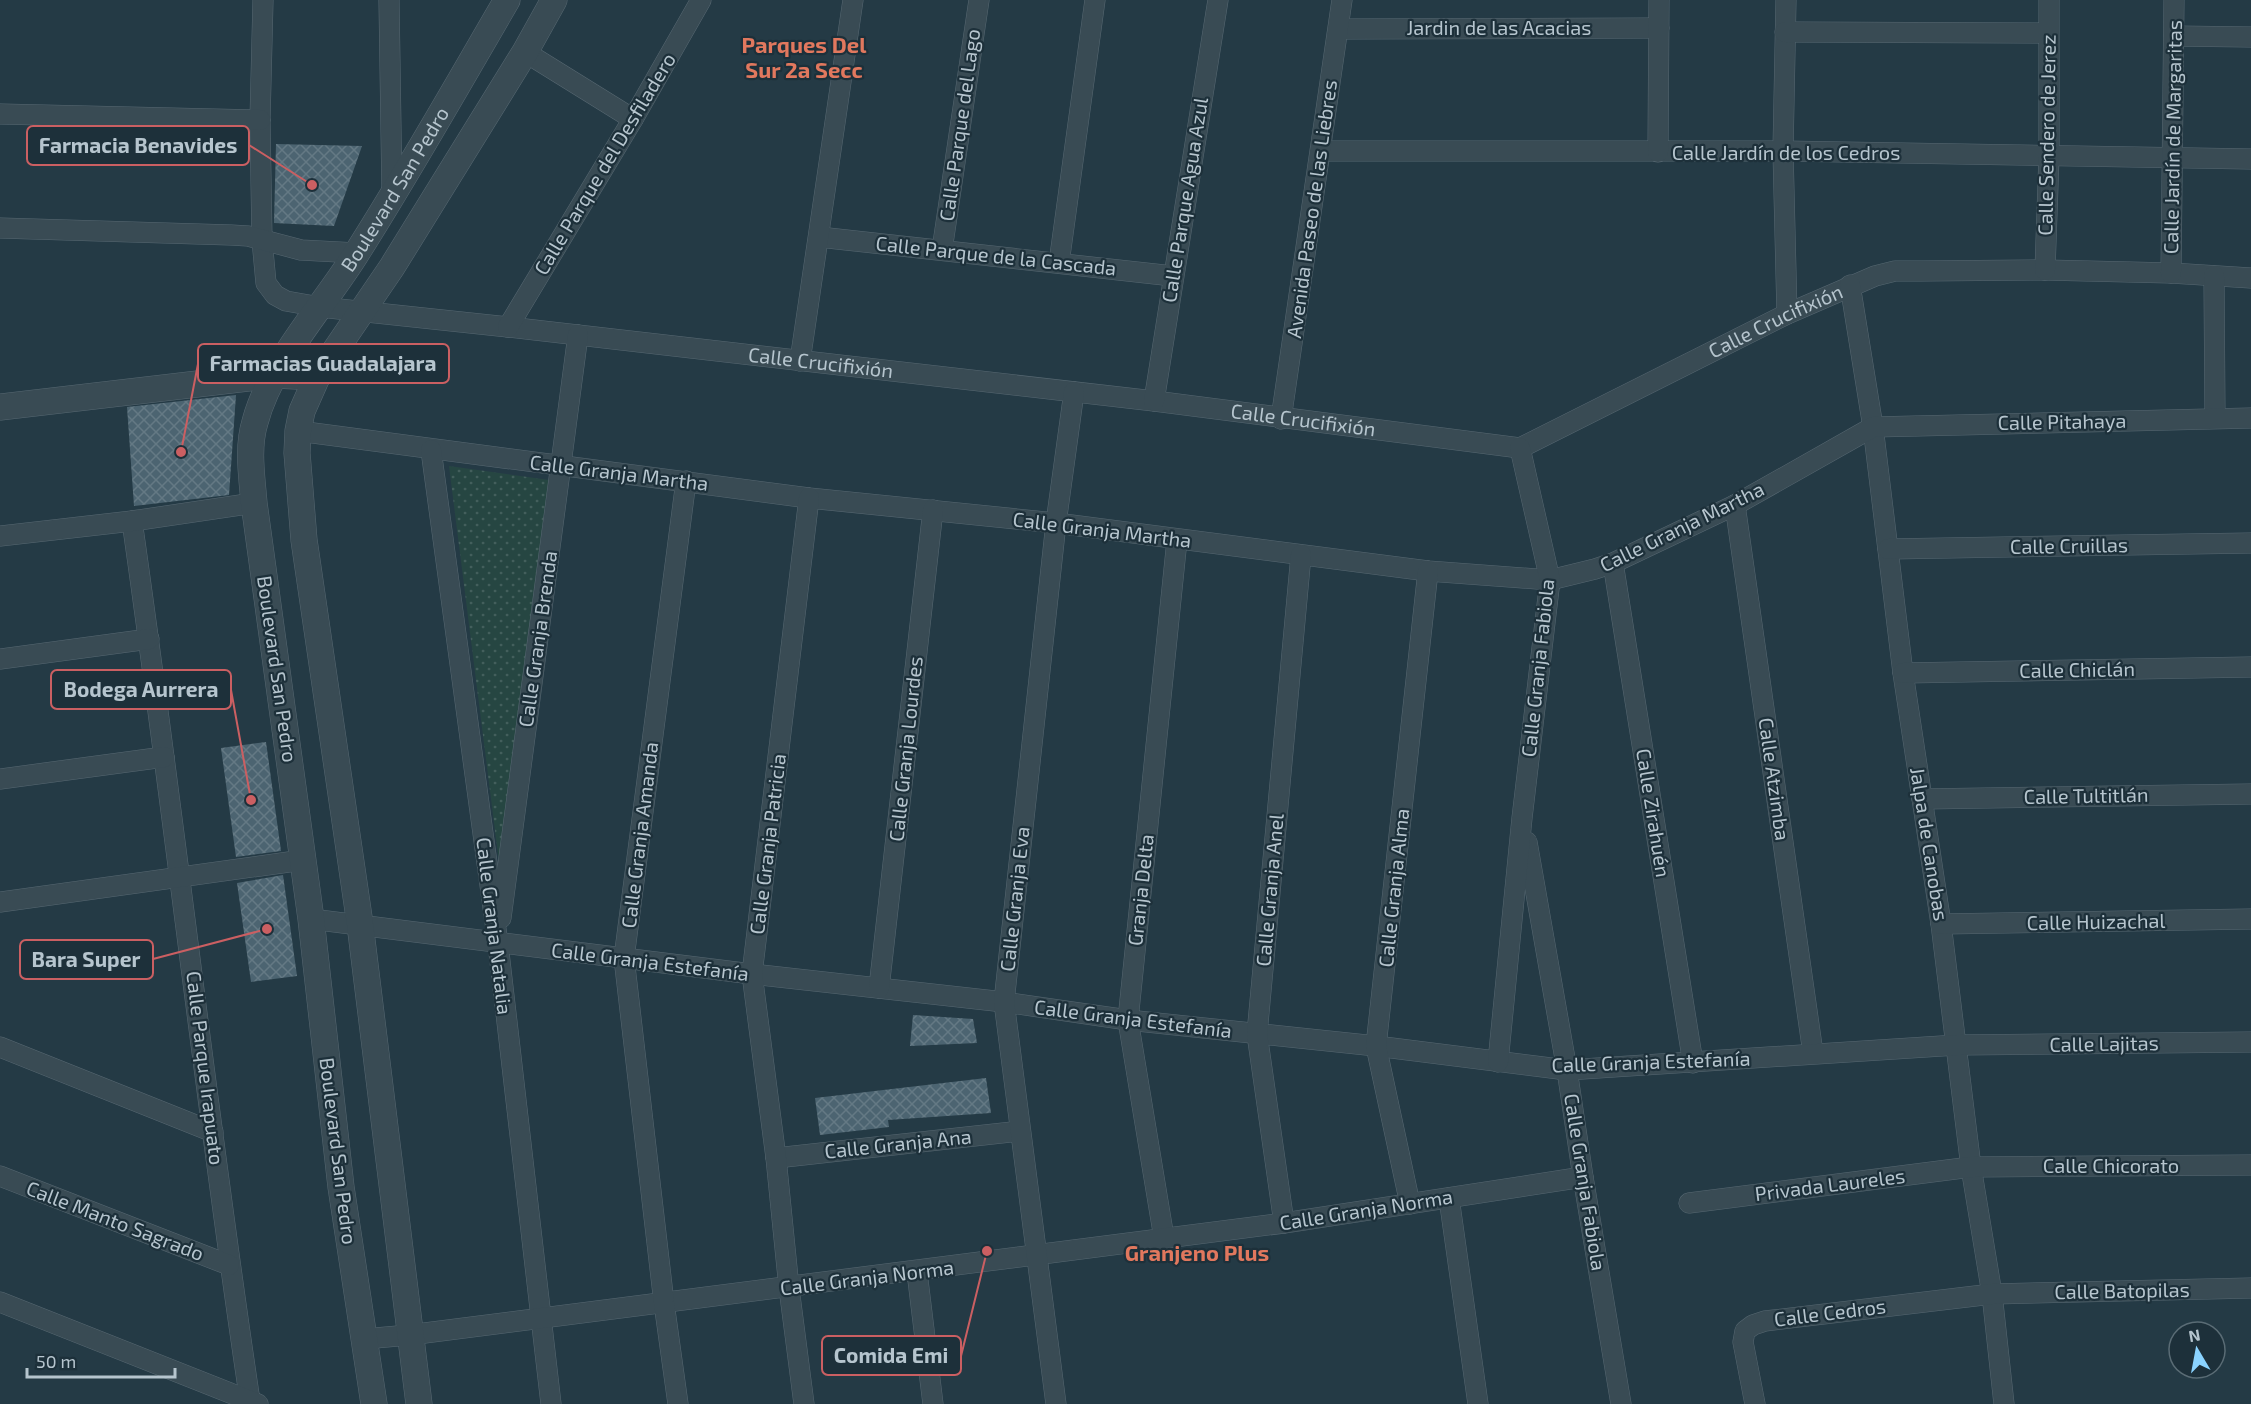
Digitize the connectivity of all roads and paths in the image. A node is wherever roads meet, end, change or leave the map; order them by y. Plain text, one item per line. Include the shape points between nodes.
1 (263, 0) edge
2 (389, 0) edge
3 (507, 0) edge
4 (554, 0) edge
5 (701, 0) edge
6 (853, 0) edge
7 (979, 0) edge
8 (1095, 0) edge
9 (1218, 0) edge
10 (1342, 0) edge
11 (1659, 0) edge
12 (1786, 0) edge
13 (2049, 0) edge
14 (2174, 0) edge
15 (1659, 28) junction
16 (1339, 29) junction
17 (1785, 32) junction
18 (2048, 33) junction
19 (2174, 36) junction
20 (2251, 37) edge
21 (525, 52) junction
22 (0, 114) edge
23 (633, 119) junction
24 (260, 120) junction
25 (1322, 151) junction
26 (1783, 151) junction
27 (1658, 152) junction
28 (2049, 156) junction
29 (2171, 159) junction
30 (2251, 159) edge
31 (393, 195) junction
32 (0, 228) edge
33 (819, 237) junction
34 (262, 240) junction
35 (942, 250) junction
36 (357, 253) junction
37 (1059, 263) junction
38 (2045, 270) junction
39 (2171, 273) junction
40 (1173, 276) junction
41 (2214, 276) junction
42 (2251, 278) edge
43 (1850, 285) junction
44 (320, 308) junction
45 (364, 311) junction
46 (1787, 314) junction
47 (508, 327) junction
48 (578, 335) junction
49 (800, 361) junction
50 (274, 375) junction
51 (317, 377) junction
52 (1074, 392) junction
53 (1154, 401) junction
54 (0, 407) edge
55 (2215, 418) junction
56 (2251, 418) edge
57 (1281, 419) junction
58 (1873, 427) junction
59 (298, 431) junction
60 (1520, 448) junction
61 (431, 450) junction
62 (561, 465) junction
63 (686, 481) junction
64 (809, 498) junction
65 (254, 503) junction
66 (1735, 505) junction
67 (933, 510) junction
68 (132, 521) junction
69 (1056, 524) junction
70 (0, 536) edge
71 (1177, 540) junction
72 (2251, 543) edge
73 (1888, 549) junction
74 (1301, 555) junction
75 (1613, 563) junction
76 (1428, 571) junction
77 (1550, 580) junction
78 (149, 639) junction
79 (0, 659) edge
80 (2251, 667) edge
81 (1904, 673) junction
82 (164, 757) junction
83 (0, 779) edge
84 (2251, 794) edge
85 (1922, 799) junction
86 (1522, 818) junction
87 (303, 860) junction
88 (181, 879) junction
89 (0, 902) edge
90 (310, 919) junction
91 (2251, 920) edge
92 (360, 924) junction
93 (1941, 924) junction
94 (498, 944) junction
95 (624, 958) junction
96 (752, 974) junction
97 (879, 988) junction
98 (1004, 1002) junction
99 (1128, 1020) junction
100 (1257, 1034) junction
101 (2251, 1042) edge
102 (1957, 1045) junction
103 (1376, 1046) junction
104 (0, 1047) edge
105 (1813, 1053) junction
106 (1498, 1062) junction
107 (1693, 1063) junction
108 (1567, 1070) junction
109 (1020, 1131) junction
110 (213, 1132) junction
111 (776, 1158) junction
112 (2251, 1165) edge
113 (1971, 1167) junction
114 (0, 1176) edge
115 (1583, 1178) junction
116 (1449, 1198) junction
117 (1689, 1203) dead end
118 (1410, 1204) junction
119 (1284, 1224) junction
120 (1164, 1238) junction
121 (1037, 1256) junction
122 (229, 1265) junction
123 (917, 1272) junction
124 (789, 1288) junction
125 (2251, 1288) edge
126 (1992, 1294) junction
127 (0, 1302) edge
128 (664, 1303) junction
129 (540, 1318) junction
130 (409, 1335) junction
131 (364, 1339) junction
132 (254, 1402) edge
133 (374, 1404) edge
134 (419, 1404) edge
135 (552, 1404) edge
136 (678, 1404) edge
137 (804, 1404) edge
138 (933, 1404) edge
139 (1056, 1404) edge
140 (1478, 1404) edge
141 (1622, 1404) edge
142 (1755, 1404) edge
143 (2004, 1404) edge

1 - 24 street, Calle Crucifixión
2 - 31 street
3 - 31 street, Boulevard San Pedro
4 - 21 street, Boulevard San Pedro
5 - 23 street, Calle Parque del Desfiladero
6 - 33 street
7 - 35 street, Calle Parque del Lago
8 - 37 street
9 - 40 street, Calle Parque Agua Azul
10 - 16 street, Avenida Paseo de las Liebres
11 - 15 street
12 - 17 street
13 - 18 street, Calle Sendero de Jerez
14 - 19 street, Calle Jardín de Margaritas
15 - 16 street, Jardin de las Acacias
15 - 27 street
16 - 25 street, Avenida Paseo de las Liebres
17 - 18 street
17 - 26 street
18 - 28 street, Calle Sendero de Jerez
19 - 20 street
19 - 29 street, Calle Jardín de Margaritas
21 - 23 street
21 - 45 street, Boulevard San Pedro
22 - 24 street
23 - 47 street, Calle Parque del Desfiladero
24 - 34 street, Calle Crucifixión
25 - 27 street, Calle Jardín de los Cedros
25 - 57 street, Avenida Paseo de las Liebres
26 - 27 street, Calle Jardín de los Cedros
26 - 28 street, Calle Jardín de los Cedros
26 - 46 street
28 - 29 street, Calle Jardín de los Cedros
28 - 38 street, Calle Sendero de Jerez
29 - 30 street, Calle Jardín de los Cedros
29 - 39 street, Calle Jardín de Margaritas
31 - 36 street, Boulevard San Pedro
32 - 34 street via 231,235
33 - 35 street, Calle Parque de la Cascada
33 - 49 street
34 - 36 street via 301,250
34 - 44 street, Calle Crucifixión via 266,283 275,295
35 - 37 street, Calle Parque de la Cascada
36 - 44 street, Boulevard San Pedro
37 - 40 street, Calle Parque de la Cascada
38 - 39 street, Calle Crucifixión
38 - 43 street, Calle Crucifixión via 1895,272
39 - 41 street, Calle Crucifixión
40 - 53 street, Calle Parque Agua Azul
41 - 42 street, Calle Crucifixión
41 - 55 street
43 - 46 street, Calle Crucifixión
43 - 58 street, Jalpa de Canobas
44 - 45 street, Calle Crucifixión
44 - 50 street, Boulevard San Pedro
45 - 47 street, Calle Crucifixión
45 - 51 street
46 - 60 street, Calle Crucifixión
47 - 48 street, Calle Crucifixión
48 - 49 street, Calle Crucifixión
48 - 62 street, Calle Granja Brenda
49 - 52 street, Calle Crucifixión
50 - 51 street
50 - 54 street
50 - 65 street, Boulevard San Pedro via 262,398 251,441
51 - 59 street
52 - 53 street, Calle Crucifixión
52 - 69 street, Calle Granja Eva
53 - 57 street, Calle Crucifixión
55 - 56 street, Calle Pitahaya
55 - 58 street, Calle Pitahaya
57 - 60 street, Calle Crucifixión
58 - 66 street, Calle Granja Martha
58 - 73 street, Jalpa de Canobas
59 - 61 street, Calle Granja Martha
59 - 92 street via 304,540
60 - 77 street, Calle Granja Fabiola
61 - 62 street, Calle Granja Martha
61 - 94 street, Calle Granja Natalia
62 - 63 street, Calle Granja Martha
62 - 94 street, Calle Granja Brenda
63 - 64 street, Calle Granja Martha
63 - 95 street, Calle Granja Amanda
64 - 67 street, Calle Granja Martha
64 - 96 street, Calle Granja Patricia
65 - 68 street
65 - 87 street, Boulevard San Pedro
66 - 75 street, Calle Granja Martha
66 - 105 street, Calle Atzimba
67 - 69 street, Calle Granja Martha
67 - 97 street, Calle Granja Lourdes
68 - 70 street
68 - 78 street, Calle Parque Irapuato
69 - 71 street, Calle Granja Martha
69 - 98 street, Calle Granja Eva
71 - 74 street, Calle Granja Martha
71 - 99 street, Granja Delta
72 - 73 street, Calle Cruillas
73 - 81 street, Jalpa de Canobas
74 - 76 street, Calle Granja Martha
74 - 100 street, Calle Granja Anel
75 - 77 street, Calle Granja Martha
75 - 107 street, Calle Zirahuén
76 - 77 street, Calle Granja Martha
76 - 103 street, Calle Granja Alma
77 - 86 street, Calle Granja Fabiola
78 - 79 street
78 - 82 street, Calle Parque Irapuato
80 - 81 street, Calle Chiclán
81 - 85 street, Jalpa de Canobas
82 - 83 street
82 - 88 street, Calle Parque Irapuato
84 - 85 street, Calle Tultitlán
85 - 93 street, Jalpa de Canobas
86 - 106 street, Calle Granja Fabiola
86 - 108 street, Calle Granja Fabiola
87 - 88 street
87 - 90 street, Boulevard San Pedro
88 - 89 street
88 - 110 street, Calle Parque Irapuato
90 - 92 street, Calle Granja Estefanía
90 - 131 street, Boulevard San Pedro via 341,1187
91 - 93 street, Calle Huizachal
92 - 94 street, Calle Granja Estefanía
92 - 130 street
93 - 102 street, Jalpa de Canobas
94 - 95 street, Calle Granja Estefanía
94 - 129 street, Calle Granja Natalia
95 - 96 street, Calle Granja Estefanía
95 - 128 street, Calle Granja Amanda
96 - 97 street, Calle Granja Estefanía
96 - 111 street, Calle Granja Patricia
97 - 98 street, Calle Granja Estefanía
98 - 99 street, Calle Granja Estefanía
98 - 109 street, Calle Granja Eva
99 - 100 street, Calle Granja Estefanía
99 - 120 street, Granja Delta
100 - 103 street, Calle Granja Estefanía
100 - 119 street, Calle Granja Anel
101 - 102 street, Calle Lajitas
102 - 105 street, Calle Granja Estefanía
102 - 113 street, Jalpa de Canobas
103 - 106 street, Calle Granja Estefanía
103 - 118 street, Calle Granja Alma
104 - 110 street
105 - 107 street, Calle Granja Estefanía
106 - 108 street, Calle Granja Estefanía
107 - 108 street, Calle Granja Estefanía
108 - 115 street, Calle Granja Fabiola
109 - 111 street, Calle Granja Ana
109 - 121 street, Calle Granja Eva
110 - 122 street, Calle Parque Irapuato
111 - 124 street, Calle Granja Patricia
112 - 113 street, Calle Chicorato
113 - 117 street, Privada Laureles
113 - 126 street, Jalpa de Canobas
114 - 122 street, Calle Manto Sagrado
115 - 116 street, Calle Granja Norma
115 - 141 street, Calle Granja Fabiola
116 - 118 street, Calle Granja Norma
116 - 140 street
118 - 119 street, Calle Granja Norma
119 - 120 street, Calle Granja Norma
120 - 121 street, Calle Granja Norma
121 - 123 street, Calle Granja Norma
121 - 139 street, Calle Granja Eva
122 - 132 street, Calle Parque Irapuato
123 - 124 street, Calle Granja Norma
123 - 138 street
124 - 128 street, Calle Granja Norma
124 - 137 street, Calle Granja Patricia
125 - 126 street, Calle Batopilas
126 - 142 street, Calle Cedros via 1782,1318 1753,1325 1745,1331 1743,1342
126 - 143 street, Jalpa de Canobas
127 - 132 street
128 - 129 street, Calle Granja Norma
128 - 136 street, Calle Granja Amanda
129 - 130 street, Calle Granja Norma
129 - 135 street, Calle Granja Natalia
130 - 131 street, Calle Granja Norma
130 - 134 street
131 - 133 street, Boulevard San Pedro

